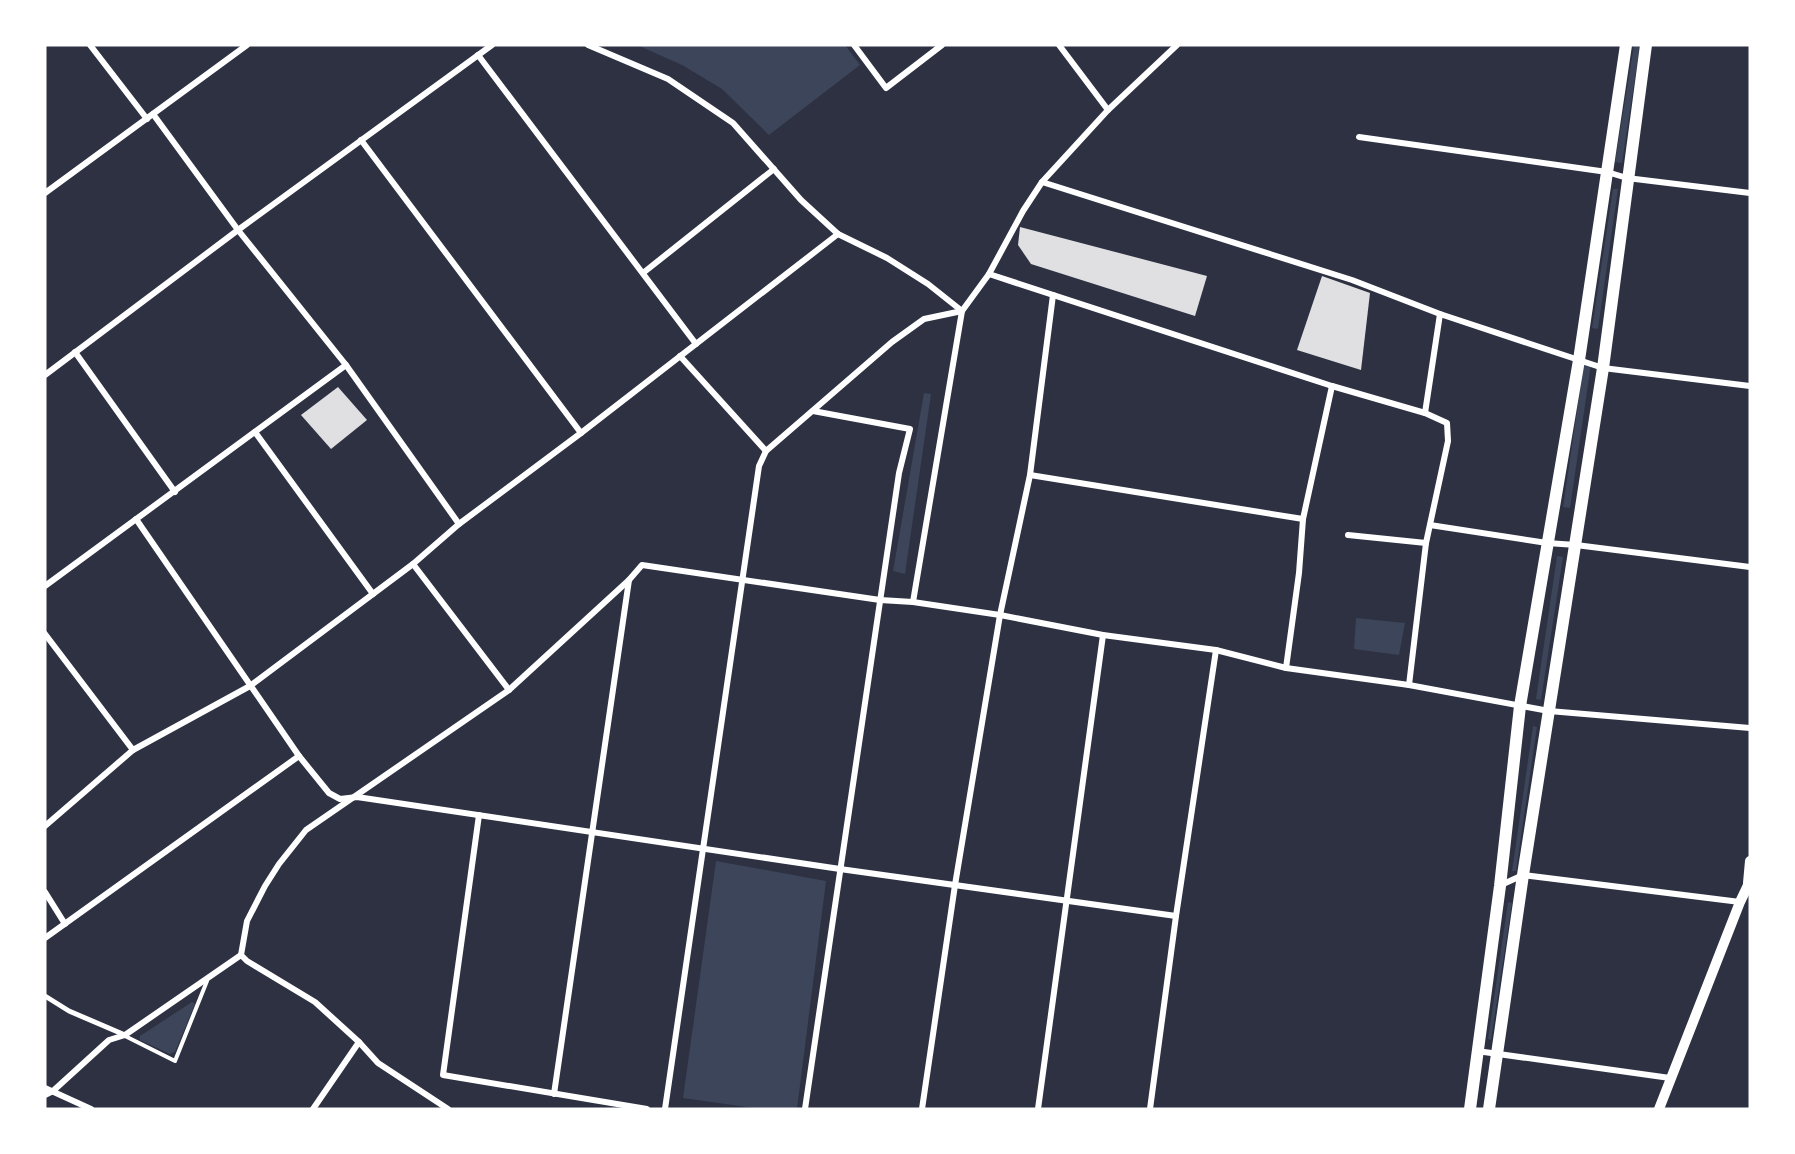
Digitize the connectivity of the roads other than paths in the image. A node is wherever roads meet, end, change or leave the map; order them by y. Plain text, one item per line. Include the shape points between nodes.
1 (90, 45) edge
2 (247, 45) edge
3 (492, 45) edge
4 (588, 45) edge
5 (854, 45) edge
6 (942, 45) edge
7 (1059, 45) edge
8 (1177, 45) edge
9 (1626, 45) edge
10 (1646, 45) edge
11 (478, 55) junction
12 (1108, 110) junction
13 (153, 114) junction
14 (147, 119) junction
15 (1359, 137) dead end
16 (361, 140) junction
17 (774, 169) junction
18 (1606, 172) junction
19 (1627, 178) junction
20 (1042, 182) junction
21 (45, 193) edge
22 (1750, 193) edge
23 (238, 230) junction
24 (838, 234) junction
25 (643, 273) junction
26 (989, 274) junction
27 (1053, 295) junction
28 (962, 311) junction
29 (1440, 314) junction
30 (696, 344) junction
31 (75, 352) junction
32 (680, 356) junction
33 (1579, 360) junction
34 (346, 365) junction
35 (1603, 368) junction
36 (45, 375) edge
37 (1332, 386) junction
38 (1750, 386) edge
39 (813, 411) junction
40 (1425, 413) junction
41 (255, 432) junction
42 (581, 433) junction
43 (766, 451) junction
44 (1030, 475) junction
45 (175, 492) junction
46 (136, 519) junction
47 (1303, 519) junction
48 (459, 524) junction
49 (1430, 525) junction
50 (1348, 535) dead end
51 (1426, 543) junction
52 (1547, 543) junction
53 (1576, 545) junction
54 (413, 564) junction
55 (1750, 567) edge
56 (629, 580) junction
57 (743, 580) junction
58 (45, 586) edge
59 (373, 594) junction
60 (880, 600) junction
61 (913, 602) junction
62 (1000, 615) junction
63 (45, 634) edge
64 (1103, 635) junction
65 (1216, 650) junction
66 (1286, 668) junction
67 (1408, 685) junction
68 (250, 686) junction
69 (509, 690) junction
70 (1520, 706) junction
71 (1549, 711) junction
72 (1750, 728) edge
73 (133, 750) junction
74 (299, 756) junction
75 (357, 797) junction
76 (479, 815) junction
77 (45, 826) edge
78 (592, 831) junction
79 (704, 849) junction
80 (1750, 861) edge
81 (840, 869) junction
82 (1522, 875) junction
83 (1749, 882) edge
84 (955, 885) junction
85 (1500, 886) junction
86 (45, 892) edge
87 (1067, 900) junction
88 (1740, 902) junction
89 (1176, 916) junction
90 (65, 924) junction
91 (45, 938) edge
92 (240, 955) junction
93 (207, 980) junction
94 (45, 996) edge
95 (125, 1035) junction
96 (359, 1042) junction
97 (1478, 1051) junction
98 (1497, 1054) junction
99 (1670, 1078) junction
100 (45, 1088) edge
101 (53, 1091) junction
102 (554, 1094) junction
103 (45, 1095) edge
104 (91, 1109) edge
105 (313, 1109) edge
106 (448, 1109) edge
107 (647, 1109) edge
108 (664, 1109) edge
109 (805, 1109) edge
110 (922, 1109) edge
111 (1038, 1109) edge
112 (1150, 1109) edge
113 (1470, 1109) edge
114 (1489, 1109) edge
115 (1659, 1109) edge

1 - 14 street
2 - 13 street
3 - 11 street
4 - 17 street via 668,79 733,123
5 - 6 street via 886,88
7 - 12 street
8 - 12 street
9 - 18 main road
10 - 19 main road
11 - 16 street
11 - 25 street
12 - 20 street
13 - 14 street
13 - 23 street
14 - 21 street
15 - 18 street
16 - 23 street
16 - 42 street
17 - 24 street
17 - 25 street
18 - 19 street
18 - 33 main road
19 - 22 street
19 - 35 main road
20 - 26 street
20 - 29 street via 1352,280
23 - 31 street
23 - 34 street
24 - 28 street via 887,258
24 - 30 street
25 - 30 street
26 - 27 street
26 - 28 street
27 - 37 street
27 - 44 street
28 - 39 street via 924,319
28 - 61 street
29 - 33 street
29 - 40 street
30 - 32 street
31 - 36 street
31 - 45 street
32 - 42 street
32 - 43 street
33 - 35 street
33 - 52 main road
34 - 41 street
34 - 48 street
35 - 38 street
35 - 53 main road
37 - 40 street
37 - 47 street
39 - 43 street
39 - 60 street via 910,429 899,473
40 - 49 street via 1446,423 1448,441
41 - 45 street
41 - 59 street
42 - 48 street
43 - 57 street via 759,466
44 - 47 street
44 - 62 street
45 - 46 street
46 - 58 street
46 - 68 street
47 - 66 street
48 - 54 street
49 - 51 street
49 - 52 street
50 - 51 street
51 - 67 street
52 - 53 street
52 - 70 main road
53 - 55 street
53 - 71 main road
54 - 59 street
54 - 69 street
56 - 57 street via 642,565
56 - 69 street
56 - 78 street
57 - 60 street
57 - 79 street
59 - 68 street
60 - 61 street
60 - 81 street
61 - 62 street
62 - 64 street
62 - 84 street
63 - 73 street
64 - 65 street
64 - 87 street
65 - 66 street
65 - 89 street
66 - 67 street
67 - 70 street
68 - 73 street
68 - 74 street
69 - 75 street
70 - 71 street
70 - 85 main road
71 - 72 street
71 - 82 main road
73 - 77 street
74 - 75 street via 329,794 340,799
74 - 90 street
75 - 76 street
75 - 92 street via 306,830 279,864 247,921
76 - 78 street
76 - 102 street via 443,1075
78 - 79 street
78 - 102 street
79 - 81 street
79 - 108 street
80 - 83 street
81 - 84 street
81 - 109 street
82 - 85 street
82 - 88 street
82 - 98 main road
83 - 88 street
84 - 87 street
84 - 110 street
85 - 97 main road
86 - 90 street
87 - 89 street
87 - 111 street
88 - 99 street
89 - 112 street
90 - 91 street
92 - 93 street
92 - 96 street via 315,1002
93 - 95 street
93 - 95 lane via 175,1061
94 - 95 street
95 - 101 street via 108,1040
96 - 105 street
96 - 106 street via 378,1063
97 - 98 street
97 - 113 main road
98 - 99 street
98 - 114 main road
99 - 115 street
100 - 101 street
101 - 103 street
101 - 104 street
102 - 107 street

